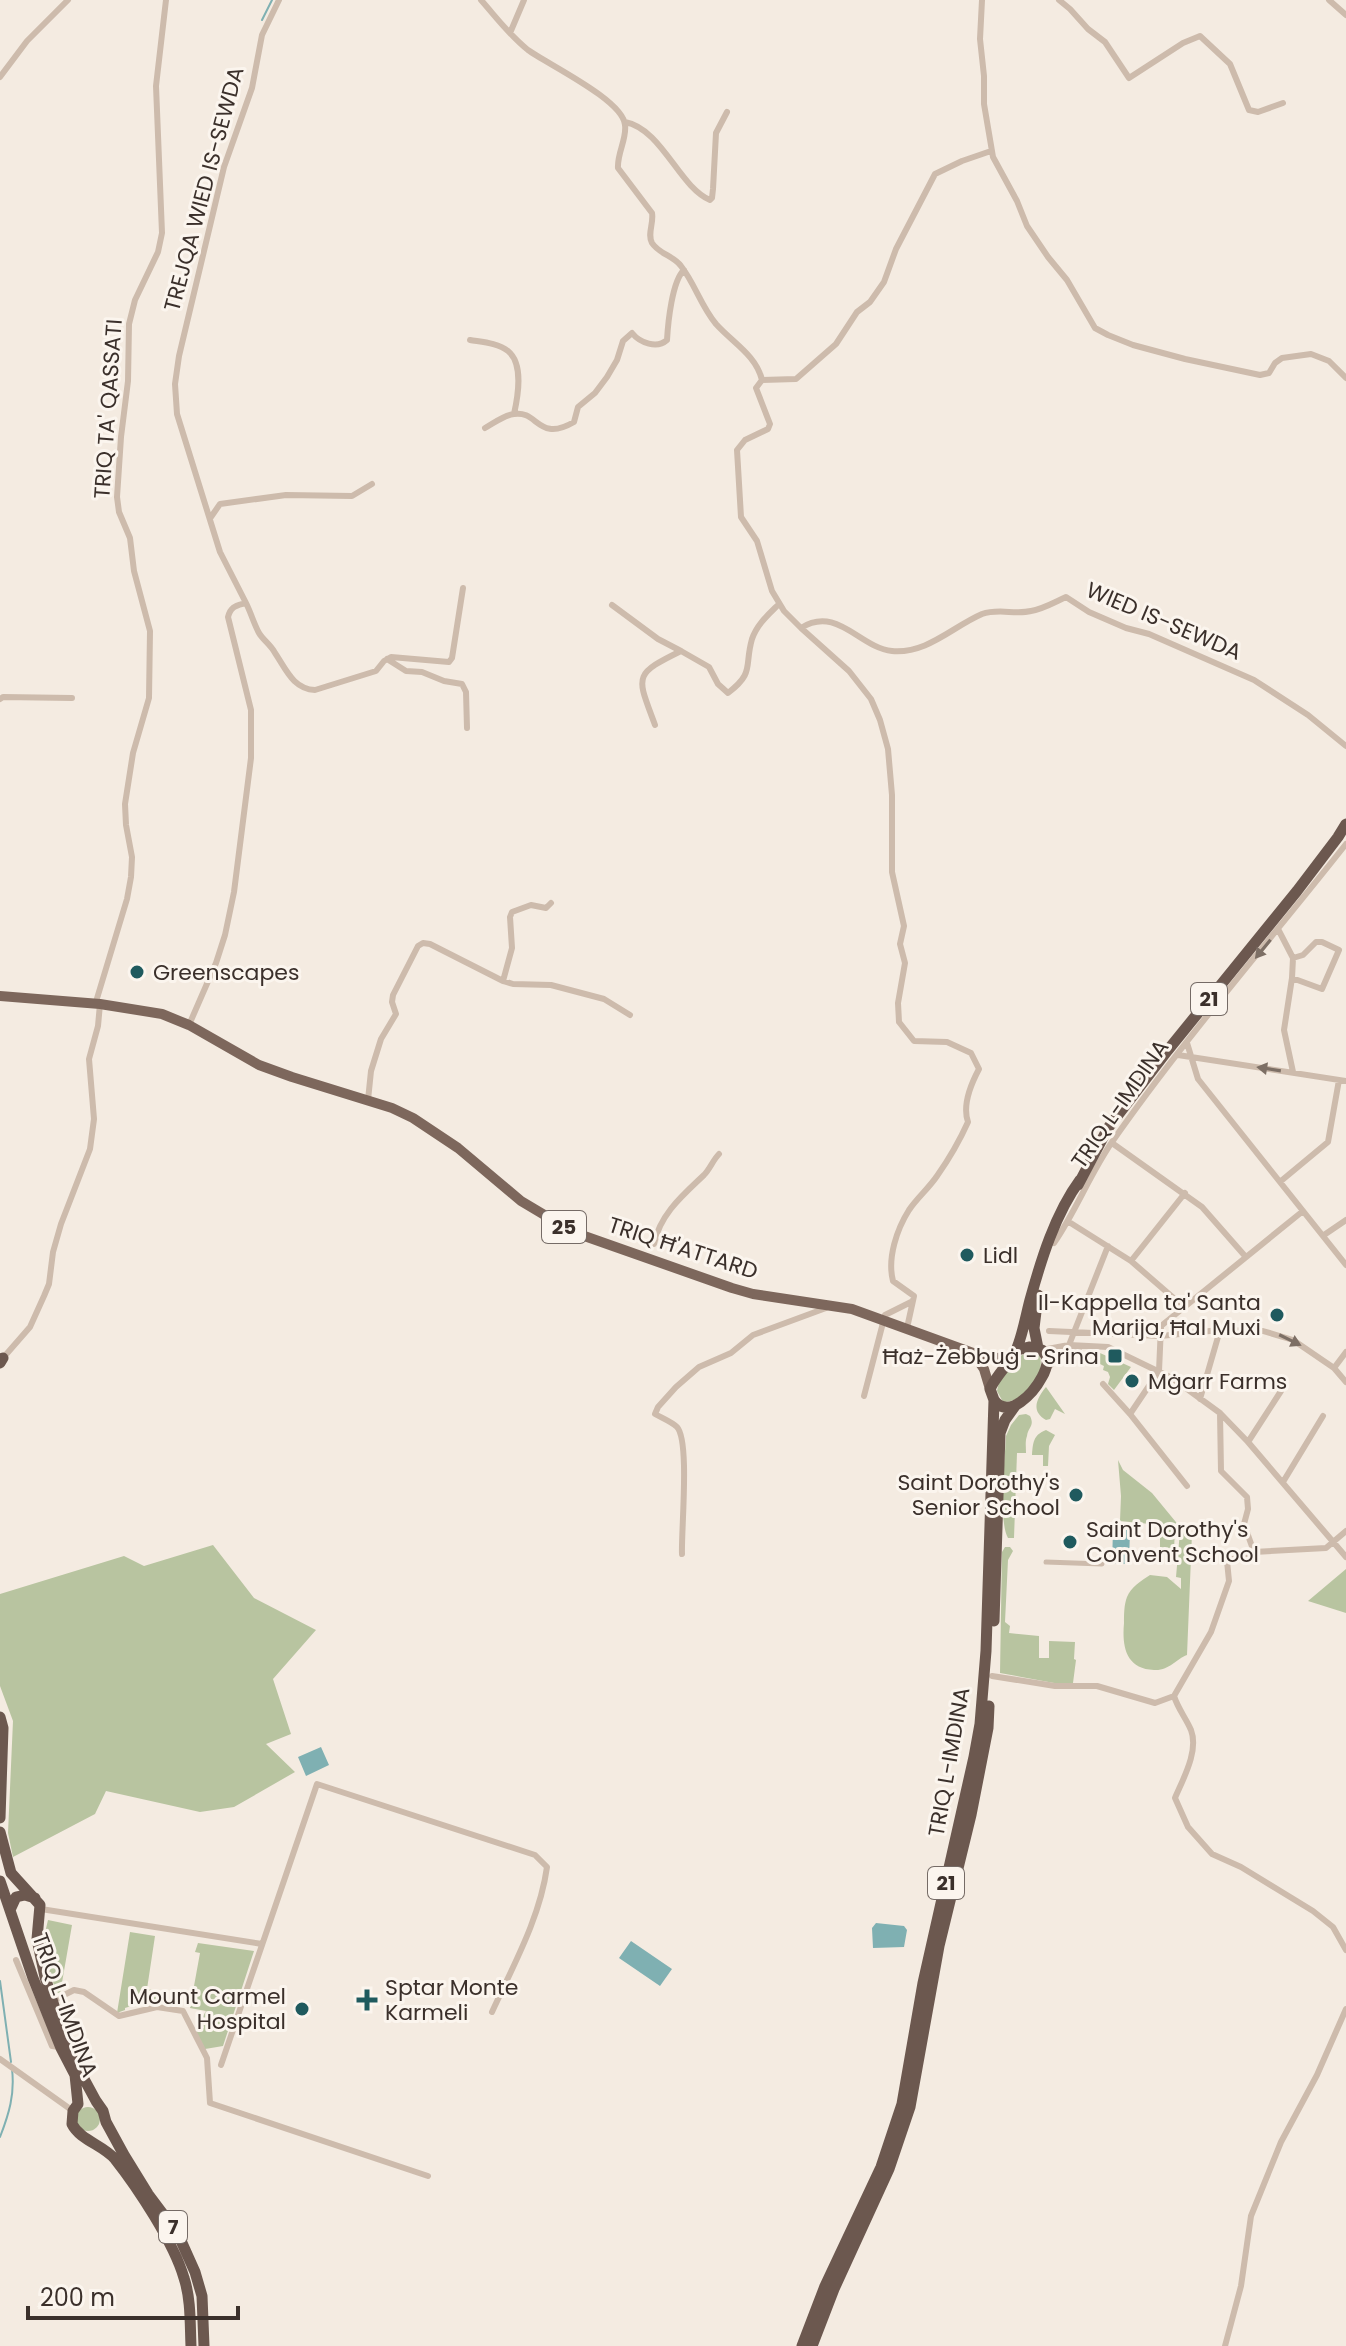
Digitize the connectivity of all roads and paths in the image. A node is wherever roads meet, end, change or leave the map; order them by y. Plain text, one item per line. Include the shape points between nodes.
1 (68, 0) edge
2 (166, 0) edge
3 (279, 0) edge
4 (481, 0) edge
5 (524, 0) edge
6 (982, 0) edge
7 (1059, 0) edge
8 (1329, 0) edge
9 (1346, 15) edge
10 (510, 33) junction
11 (0, 77) edge
12 (1283, 103) dead end
13 (727, 112) dead end
14 (625, 122) junction
15 (991, 151) junction
16 (684, 270) junction
17 (470, 340) dead end
18 (1346, 378) edge
19 (762, 380) junction
20 (514, 414) junction
21 (485, 428) dead end
22 (372, 484) dead end
23 (211, 517) junction
24 (463, 588) dead end
25 (246, 603) junction
26 (779, 604) junction
27 (612, 605) dead end
28 (801, 628) junction
29 (681, 651) junction
30 (387, 659) junction
31 (72, 698) dead end
32 (0, 699) edge
33 (655, 725) dead end
34 (467, 728) dead end
35 (1346, 746) edge
36 (1346, 824) edge
37 (1346, 844) edge
38 (551, 903) dead end
39 (1278, 929) junction
40 (1293, 958) junction
41 (1292, 978) junction
42 (503, 981) junction
43 (0, 996) edge
44 (98, 1005) junction
45 (630, 1015) dead end
46 (189, 1025) junction
47 (1187, 1043) junction
48 (1178, 1055) junction
49 (1191, 1057) junction
50 (1293, 1072) junction
51 (1343, 1080) edge
52 (368, 1100) junction
53 (1112, 1143) junction
54 (719, 1154) dead end
55 (1080, 1180) junction
56 (1281, 1181) junction
57 (1185, 1193) junction
58 (1303, 1211) junction
59 (1346, 1220) edge
60 (1069, 1222) junction
61 (1324, 1235) junction
62 (1054, 1243) junction
63 (654, 1244) dead end
64 (1108, 1246) junction
65 (1245, 1256) junction
66 (1131, 1261) junction
67 (1346, 1265) edge
68 (911, 1302) junction
69 (833, 1305) junction
70 (1184, 1307) junction
71 (883, 1319) junction
72 (907, 1328) junction
73 (1220, 1330) junction
74 (1049, 1331) dead end
75 (1074, 1333) junction
76 (1160, 1336) junction
77 (1069, 1345) junction
78 (1080, 1347) junction
79 (1040, 1349) junction
80 (1346, 1352) edge
81 (973, 1353) junction
82 (1014, 1354) junction
83 (1, 1360) edge
84 (1334, 1368) junction
85 (1159, 1371) junction
86 (1045, 1373) junction
87 (1346, 1382) edge
88 (1103, 1384) dead end
89 (1281, 1391) dead end
90 (992, 1394) junction
91 (864, 1396) dead end
92 (1200, 1399) junction
93 (1015, 1406) junction
94 (1220, 1413) junction
95 (1130, 1414) junction
96 (1323, 1416) dead end
97 (1248, 1442) junction
98 (1283, 1482) junction
99 (1187, 1486) dead end
100 (1346, 1531) edge
101 (1334, 1542) junction
102 (1254, 1552) junction
103 (682, 1554) dead end
104 (1346, 1557) edge
105 (1046, 1562) dead end
106 (1102, 1564) dead end
107 (992, 1676) junction
108 (1174, 1696) junction
109 (0, 1717) edge
110 (0, 1818) edge
111 (0, 1832) edge
112 (0, 1881) edge
113 (35, 1898) junction
114 (40, 1913) junction
115 (12, 1915) junction
116 (263, 1944) junction
117 (1346, 1950) edge
118 (16, 1960) dead end
119 (30, 1981) junction
120 (52, 2001) junction
121 (1346, 2009) edge
122 (492, 2012) dead end
123 (0, 2059) edge
124 (221, 2065) dead end
125 (96, 2101) junction
126 (75, 2107) junction
127 (106, 2122) junction
128 (85, 2136) junction
129 (428, 2176) dead end
130 (191, 2346) edge
131 (204, 2346) edge
132 (802, 2346) edge
133 (812, 2346) edge
134 (1225, 2346) edge

1 - 11 street
2 - 44 street, TRIQ TA' QASSATI via 156,86 162,233 129,324 117,497 150,631 149,698 125,804 131,877
3 - 23 street, TREJQA WIED IS-SEWDA via 262,35 255,78 224,167 177,365 177,414
4 - 10 street
5 - 10 street
6 - 15 street via 980,39
7 - 12 street via 1105,42 1129,78 1200,36 1230,64 1249,110
8 - 9 street
10 - 14 street via 550,65 595,90
13 - 14 street via 716,133 710,200 694,189 651,138
14 - 16 street via 618,168 652,213 652,243
15 - 18 street via 1027,226 1100,332 1185,359 1260,375 1282,358 1311,354 1329,361
15 - 19 street via 935,174 884,282 836,344 796,379
16 - 19 street via 715,322 755,361
16 - 20 street via 678,277 667,340 658,345 632,333 627,337 612,370 578,407 574,422 550,429
17 - 20 street via 500,347 513,357 518,385
19 - 26 street via 756,388 770,424 737,450 741,517 757,541
20 - 21 street
22 - 23 street via 352,496 286,495 220,504
23 - 25 street, TREJQA WIED IS-SEWDA via 220,552
24 - 30 street via 451,660
25 - 30 street, TREJQA WIED IS-SEWDA via 285,670 307,689 376,671
25 - 46 street via 234,606 228,617 252,722 240,851 222,945
26 - 28 street
26 - 29 street via 752,637 749,669 728,693 709,667
27 - 29 street
28 - 35 street, WIED IS-SEWDA via 827,621 883,650 904,652 986,613 1030,612 1066,597 1089,612 1248,677
28 - 68 street via 871,699 888,749 892,872 904,926 899,1022 914,1041 947,1042 971,1053 979,1069 958,1145 897,1233 891,1274 914,1296
29 - 33 street via 642,676 641,688
30 - 34 street via 406,671 462,684
31 - 32 street
36 - 55 highway, TRIQ L-IMDINA / 21 via 1108,1128
37 - 39 street, TRIQ L-IMDINA
38 - 42 street via 512,912 512,945
39 - 40 street
39 -> 47 street, TRIQ L-IMDINA
40 - 41 street
40 - 41 street via 1316,942 1339,950 1322,989
41 - 50 street via 1284,1030
42 - 45 street via 551,985 607,1000
42 - 52 street via 430,944 420,944 393,995 396,1014 381,1039
43 - 44 main road, 25
44 - 46 main road, 25 via 162,1014
44 - 83 street, TRIQ TA' QASSATI via 89,1059 94,1119 90,1149 61,1224 44,1296 30,1327
46 - 52 main road, TRIQ Ħ'ATTARD / 25 via 259,1065
47 - 48 street, TRIQ L-IMDINA
47 - 49 street
48 - 49 street
48 - 53 street, TRIQ L-IMDINA
50 -> 49 street
49 - 56 street via 1198,1079
50 - 51 street
51 - 56 street via 1328,1142
52 - 69 main road, TRIQ Ħ'ATTARD / 25 via 413,1118 521,1201 573,1232 753,1294
53 - 57 street
53 - 60 street, TRIQ L-IMDINA
54 - 63 street via 670,1209
55 - 62 highway, TRIQ L-IMDINA / 21
55 - 82 highway, TRIQ L-IMDINA / 21 via 1048,1245
56 - 58 street
57 - 65 street
57 - 66 street
58 - 61 street
58 - 65 street
59 - 61 street
60 - 62 street, TRIQ L-IMDINA
60 - 64 street
61 - 67 street
62 - 79 highway, TRIQ L-IMDINA / 21 via 1034,1318
64 - 66 street
64 - 75 street
65 - 70 street
66 - 70 street
68 - 71 street
68 - 72 street
69 - 71 main road, TRIQ Ħ'ATTARD / 25
69 - 103 street via 753,1335 731,1353 699,1367 658,1407 655,1414 677,1426 685,1455
70 - 76 street via 1161,1326
71 - 72 main road, TRIQ Ħ'ATTARD / 25
71 - 91 street
72 - 81 main road, TRIQ Ħ'ATTARD / 25
73 - 76 street
73 -> 84 street via 1286,1337
73 - 92 street
74 - 75 street
75 - 76 street
75 - 77 street
76 - 85 street
77 - 78 street
77 - 79 street
78 - 85 street via 1108,1347
78 - 86 street via 1055,1359
79 - 82 highway
79 - 86 highway, TRIQ L-IMDINA / 21 via 1048,1359
80 - 84 street
81 - 82 main road, TRIQ Ħ'ATTARD / 25 via 996,1358
81 - 90 main road
82 - 90 highway, TRIQ L-IMDINA / 21 via 997,1374
84 - 87 street
85 - 92 street
85 - 95 street
86 - 93 highway, TRIQ L-IMDINA / 21
88 - 95 street
89 - 97 street
90 - 93 highway via 997,1405
90 - 132 highway, TRIQ L-IMDINA / 21 via 986,1651 974,1757 923,1983 902,2104 881,2167
92 - 94 street
93 - 107 highway, TRIQ L-IMDINA / 21 via 1000,1433
94 - 97 street
94 - 102 street via 1221,1471 1247,1497 1244,1524
95 - 99 street
96 - 98 street
97 - 98 street
98 - 101 street
100 - 101 street
101 - 102 street via 1326,1548
101 - 104 street
102 - 108 street via 1227,1561 1229,1581 1211,1632
105 - 106 street
107 - 108 street via 1097,1686 1155,1703
107 - 133 highway, TRIQ L-IMDINA / 21 via 988,1728 939,1946 910,2107 889,2169
108 - 117 street via 1193,1738 1175,1798 1188,1827 1212,1854 1313,1911 1333,1927
109 - 110 highway
111 - 113 highway, TRIQ L-IMDINA / 7 via 11,1873
112 - 115 highway, TRIQ L-IMDINA / 7
113 - 114 highway, TRIQ L-IMDINA / 7
113 - 115 highway, TRIQ L-IMDINA via 16,1897
114 - 115 highway, TRIQ L-IMDINA via 27,1926
114 - 116 street
114 - 120 highway, TRIQ L-IMDINA / 7 via 37,1939
115 - 119 highway, TRIQ L-IMDINA / 7
116 - 122 street via 317,1784 535,1855 547,1867 526,1938
116 - 124 street
118 - 119 street
119 - 126 highway, TRIQ L-IMDINA / 7 via 75,2075
120 - 125 highway, TRIQ L-IMDINA / 7
120 - 129 street via 74,1990 119,2016 157,2007 183,2011 207,2058 210,2103
121 - 134 street via 1251,2216
123 - 126 street
125 - 126 highway, TRIQ L-IMDINA
125 - 127 highway, TRIQ L-IMDINA / 7
126 - 128 highway, TRIQ L-IMDINA / 7 via 72,2124
127 - 128 highway via 96,2135
127 - 131 highway, TRIQ L-IMDINA / 7 via 178,2234 195,2272 202,2296
128 - 130 highway, TRIQ L-IMDINA / 7 via 112,2156 177,2260 188,2297

